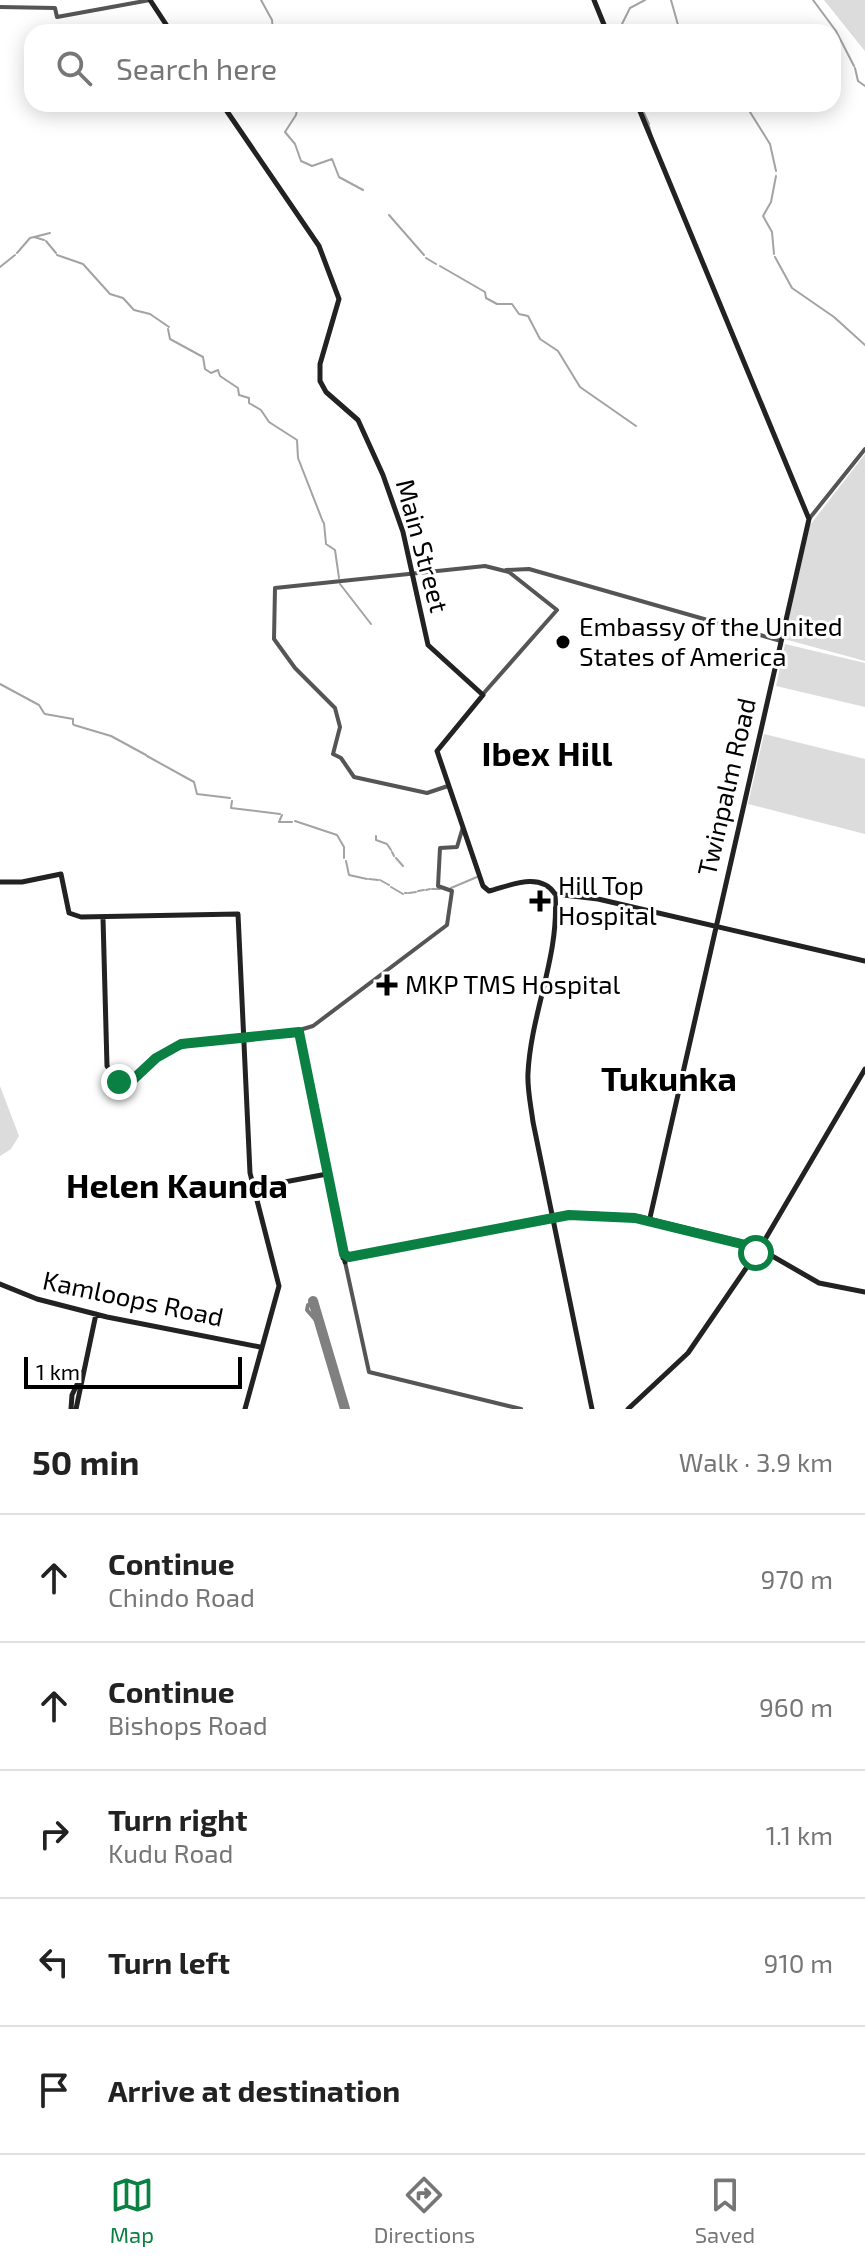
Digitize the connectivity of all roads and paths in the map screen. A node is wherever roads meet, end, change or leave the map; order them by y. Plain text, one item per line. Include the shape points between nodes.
1 (150, 0) edge
2 (594, 0) edge
3 (0, 7) edge
4 (166, 24) edge
5 (604, 24) edge
6 (228, 112) edge
7 (640, 112) edge
8 (865, 449) edge
9 (809, 519) junction
10 (512, 572) junction
11 (412, 574) junction
12 (781, 641) junction
13 (483, 695) junction
14 (448, 786) junction
15 (463, 827) junction
16 (0, 882) edge
17 (555, 894) junction
18 (103, 918) junction
19 (717, 926) junction
20 (865, 961) edge
21 (299, 1032) junction
22 (242, 1039) junction
23 (865, 1069) edge
24 (325, 1158) junction
25 (328, 1175) junction
26 (319, 1176) junction
27 (253, 1189) junction
28 (553, 1217) junction
29 (649, 1221) junction
30 (759, 1249) junction
31 (345, 1259) junction
32 (0, 1284) edge
33 (865, 1292) edge
34 (93, 1313) junction
35 (107, 1317) junction
36 (95, 1323) junction
37 (260, 1347) junction
38 (73, 1409) edge
39 (245, 1409) edge
40 (521, 1409) edge
41 (592, 1409) edge
42 (628, 1409) edge

1 - 3 street via 57,17 55,8
1 - 4 main road
2 - 5 main road
6 - 11 main road, Main Street via 311,232 338,290 320,381 360,425 398,518
7 - 9 main road
8 - 9 street
9 - 12 main road, Twinpalm Road
10 - 11 street via 489,566
10 - 12 street via 527,568
10 - 13 street via 557,610
11 - 13 main road, Main Street via 428,645
11 - 14 street via 275,588 274,639 335,708 340,727 332,753 354,777 427,793
12 - 19 main road, Twinpalm Road
13 - 14 main road via 437,748
14 - 15 main road
15 - 17 main road via 486,890 524,881 547,886
15 - 21 street via 457,847 440,848 438,886 452,891 449,923 343,1006
16 - 18 main road via 61,874 70,914
17 - 19 main road
17 - 28 main road via 554,944 528,1075
18 - 22 main road via 238,914
18 - 22 main road via 107,1066 124,1088 156,1058 181,1044
19 - 20 main road
19 - 29 main road, Twinpalm Road
21 - 22 street
21 - 24 street
22 - 27 main road
23 - 30 main road
24 - 25 main road
24 - 26 main road
25 - 26 main road
25 - 27 main road
25 - 31 main road
26 - 27 main road
27 - 37 main road via 279,1284
28 - 29 main road via 575,1213
28 - 31 main road
28 - 41 main road
29 - 30 main road
30 - 33 main road via 819,1284
30 - 42 main road via 681,1362
31 - 40 street via 366,1368 373,1374
32 - 34 main road, Kamloops Road
34 - 35 main road, Kamloops Road
34 - 36 main road
35 - 36 main road
35 - 37 main road, Kamloops Road
36 - 38 main road
37 - 39 main road

